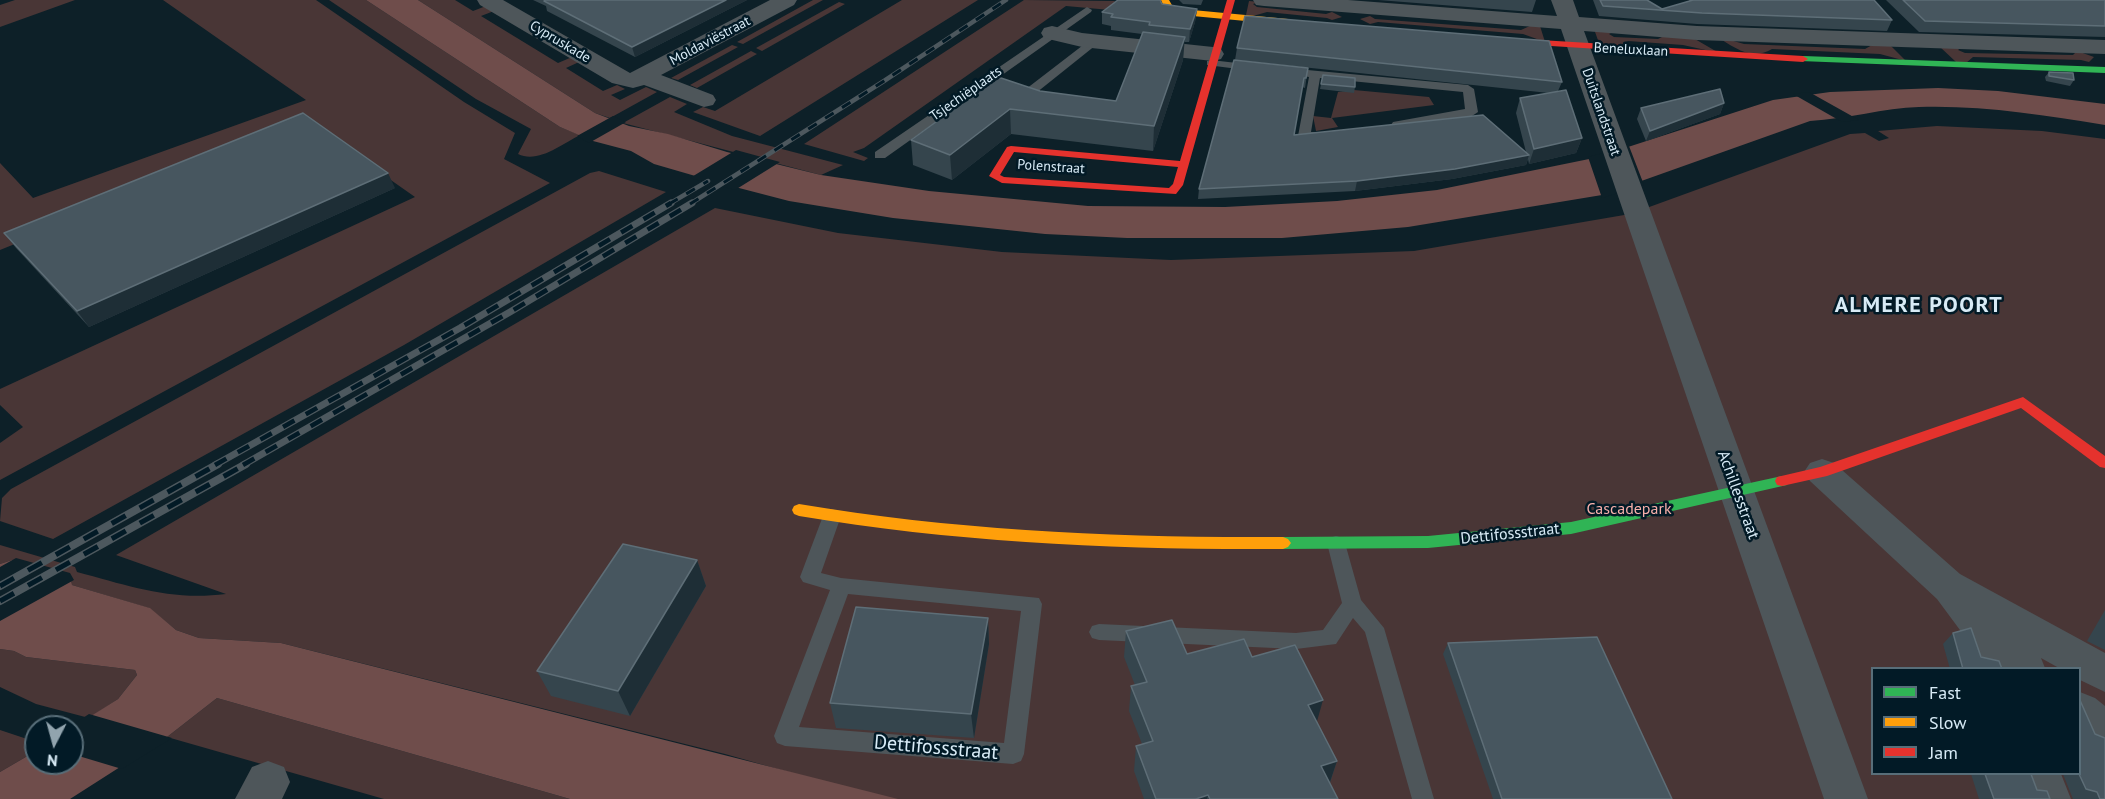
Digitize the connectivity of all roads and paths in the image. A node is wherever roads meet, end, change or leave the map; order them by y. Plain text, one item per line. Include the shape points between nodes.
1 (488, 0) edge
2 (1165, 0) edge
3 (1231, 0) edge
4 (1264, 0) edge
5 (1562, 0) edge
6 (781, 1) edge
7 (1087, 10) dead end
8 (1226, 16) junction
9 (1888, 17) edge
10 (1297, 23) edge
11 (1052, 33) junction
12 (1574, 36) junction
13 (1496, 40) edge
14 (1095, 41) junction
15 (1912, 42) junction
16 (2105, 47) edge
17 (1212, 59) junction
18 (1936, 66) junction
19 (2105, 70) edge
20 (1315, 74) junction
21 (638, 79) junction
22 (1017, 102) edge
23 (694, 106) dead end
24 (1381, 127) edge
25 (1336, 134) edge
26 (880, 154) dead end
27 (1182, 164) junction
28 (1629, 190) joint
29 (2105, 463) edge
30 (1822, 472) junction
31 (1737, 491) junction
32 (799, 510) dead end
33 (832, 516) junction
34 (1336, 543) junction
35 (1946, 585) junction
36 (841, 586) junction
37 (1352, 604) junction
38 (1099, 632) dead end
39 (1996, 655) edge
40 (2021, 667) edge
41 (2105, 674) edge
42 (2081, 713) edge
43 (2105, 731) edge
44 (2040, 775) edge
45 (1423, 799) edge
46 (1846, 799) edge
47 (2049, 799) edge

1 - 21 street, Cypruskade via 620,78
2 - 8 street via 1169,9
3 - 8 street, Polenstraat
4 - 12 street, Beneluxlaan
5 - 12 street, Duitslandstraat
6 - 21 street, Moldaviëstraat
7 - 11 lane, Tsjechiëplaats
8 - 10 street
8 - 17 street, Polenstraat
9 - 15 street
11 - 14 street
11 - 26 lane, Tsjechiëplaats
12 - 13 street, Beneluxlaan
12 - 15 street, Beneluxlaan
12 - 18 street, Beneluxlaan
12 - 28 street, Duitslandstraat
14 - 17 street
14 - 22 lane
15 - 16 street, Beneluxlaan
15 - 18 street
17 - 20 lane
17 - 27 street, Polenstraat
18 - 19 street, Beneluxlaan
20 - 24 lane via 1468,89 1472,112
20 - 25 lane via 1304,136
21 - 23 street, Cypruskade
27 - 27 street, Polenstraat via 1178,185 1172,192 1002,180 994,176 1011,149
28 - 31 street, Achillesstraat
29 - 30 street, Dettifossstraat via 2023,402
30 - 31 street, Dettifossstraat
30 - 35 street
31 - 34 street, Dettifossstraat via 1571,528 1428,542
31 - 46 street, Achillesstraat
32 - 33 street, Dettifossstraat
33 - 34 street, Dettifossstraat via 919,528 1058,539 1196,544
33 - 36 lane, Dettifossstraat via 810,577
34 - 37 lane
35 - 39 street
35 - 41 street
36 - 36 lane, Dettifossstraat via 785,736 1013,754 1032,604
37 - 38 lane via 1329,638 1296,641
37 - 45 lane via 1374,628
39 - 40 street
42 - 43 street
44 - 47 street

